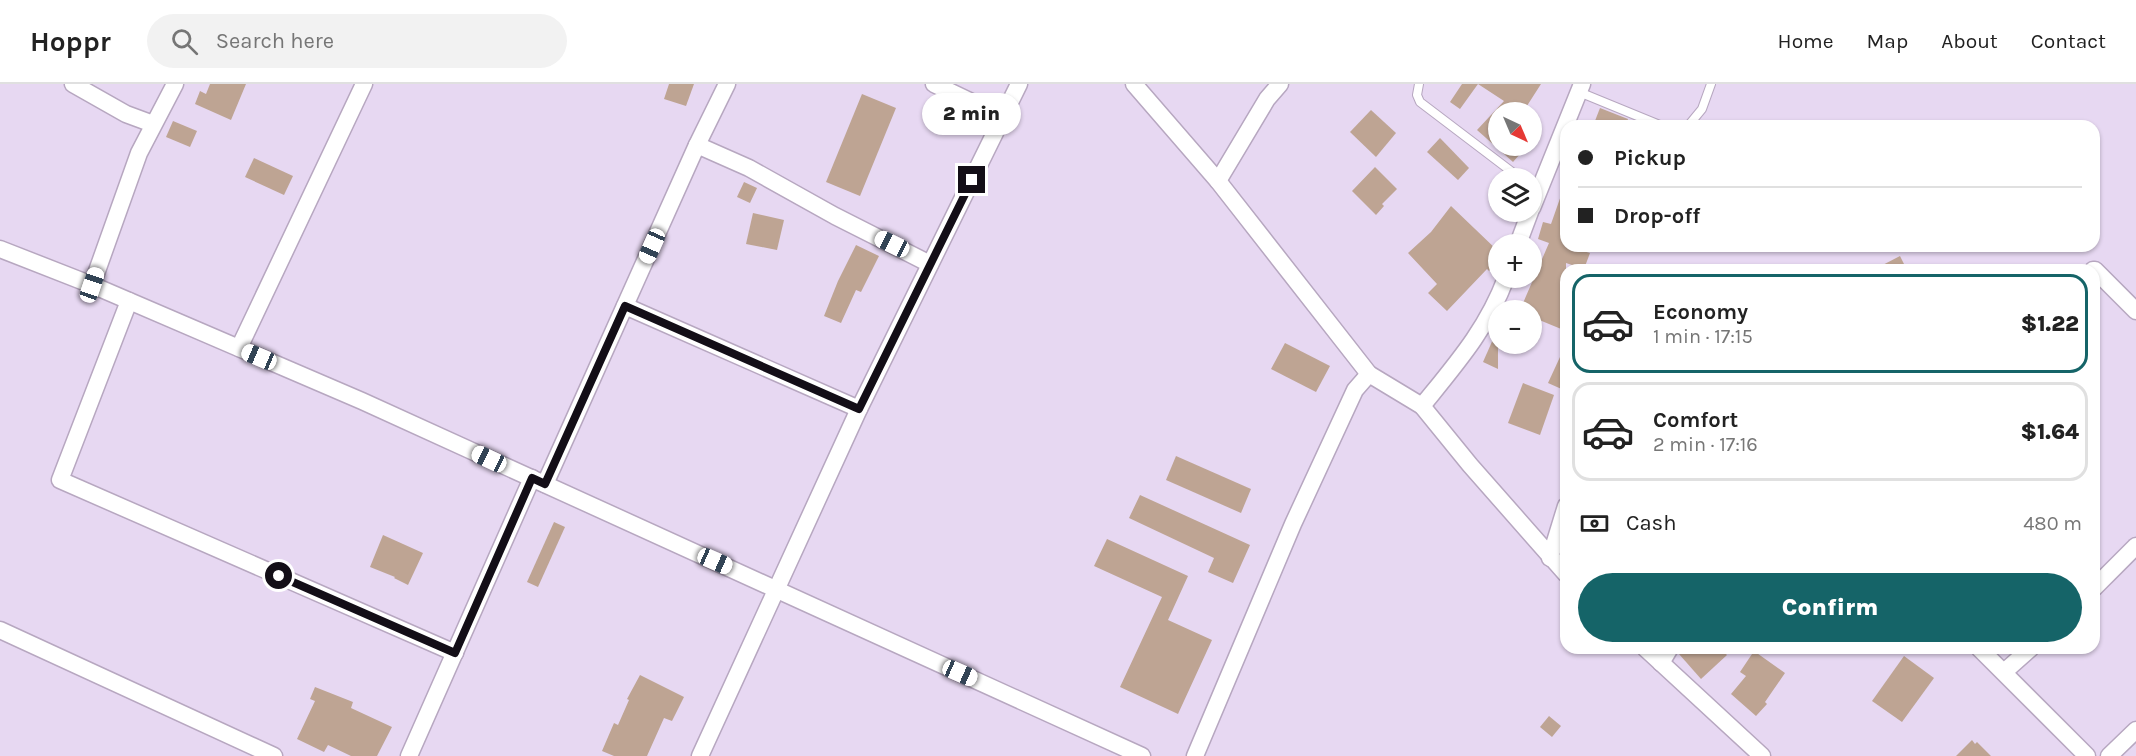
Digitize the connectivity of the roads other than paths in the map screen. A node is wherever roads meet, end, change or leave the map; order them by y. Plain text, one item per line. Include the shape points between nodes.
1 (73, 84) edge
2 (175, 84) edge
3 (364, 84) edge
4 (727, 84) edge
5 (933, 84) edge
6 (1019, 84) edge
7 (1134, 84) edge
8 (1280, 84) edge
9 (1419, 84) edge
10 (1711, 84) edge
11 (1581, 88) edge
12 (1003, 117) junction
13 (1567, 120) edge
14 (1649, 120) edge
15 (1693, 120) edge
16 (153, 124) junction
17 (1560, 135) edge
18 (697, 145) junction
19 (1507, 168) edge
20 (1542, 174) edge
21 (1218, 181) junction
22 (0, 249) edge
23 (930, 264) junction
24 (2100, 275) edge
25 (92, 285) junction
26 (1501, 288) edge
27 (129, 301) junction
28 (625, 306) junction
29 (2136, 311) edge
30 (239, 348) junction
31 (1369, 374) junction
32 (1422, 406) junction
33 (859, 409) junction
34 (538, 481) junction
35 (1560, 526) edge
36 (2136, 546) edge
37 (1550, 558) junction
38 (1560, 568) edge
39 (2100, 582) edge
40 (775, 589) junction
41 (0, 630) edge
42 (455, 653) junction
43 (1985, 654) edge
44 (2024, 654) edge
45 (1666, 655) edge
46 (2004, 672) junction
47 (2136, 730) edge
48 (274, 756) edge
49 (409, 756) edge
50 (700, 756) edge
51 (1142, 756) edge
52 (1195, 756) edge
53 (1762, 756) edge
54 (2087, 756) edge
55 (2109, 756) edge

1 - 16 street via 126,114
2 - 16 street
3 - 30 street
4 - 18 street
5 - 12 street
6 - 12 street
7 - 21 street
8 - 21 street
9 - 19 lane via 1420,102
10 - 15 lane via 1702,109
11 - 13 street
11 - 14 lane
12 - 23 street
16 - 25 street
17 - 20 street
18 - 23 street via 749,168
18 - 28 street
21 - 31 street
22 - 25 street
23 - 33 street
24 - 29 street
25 - 27 street
26 - 32 street via 1468,351
27 - 30 street
27 - 42 street via 60,480
28 - 33 street
28 - 34 street
30 - 34 street
31 - 32 street
31 - 52 street via 1355,390 1293,524
32 - 37 street
33 - 40 street
34 - 40 street
34 - 42 street
35 - 37 street
36 - 39 street
37 - 38 street
40 - 50 street
40 - 51 street
41 - 48 street
42 - 49 street
43 - 46 street
44 - 46 street
45 - 53 street
46 - 54 street
47 - 55 street

